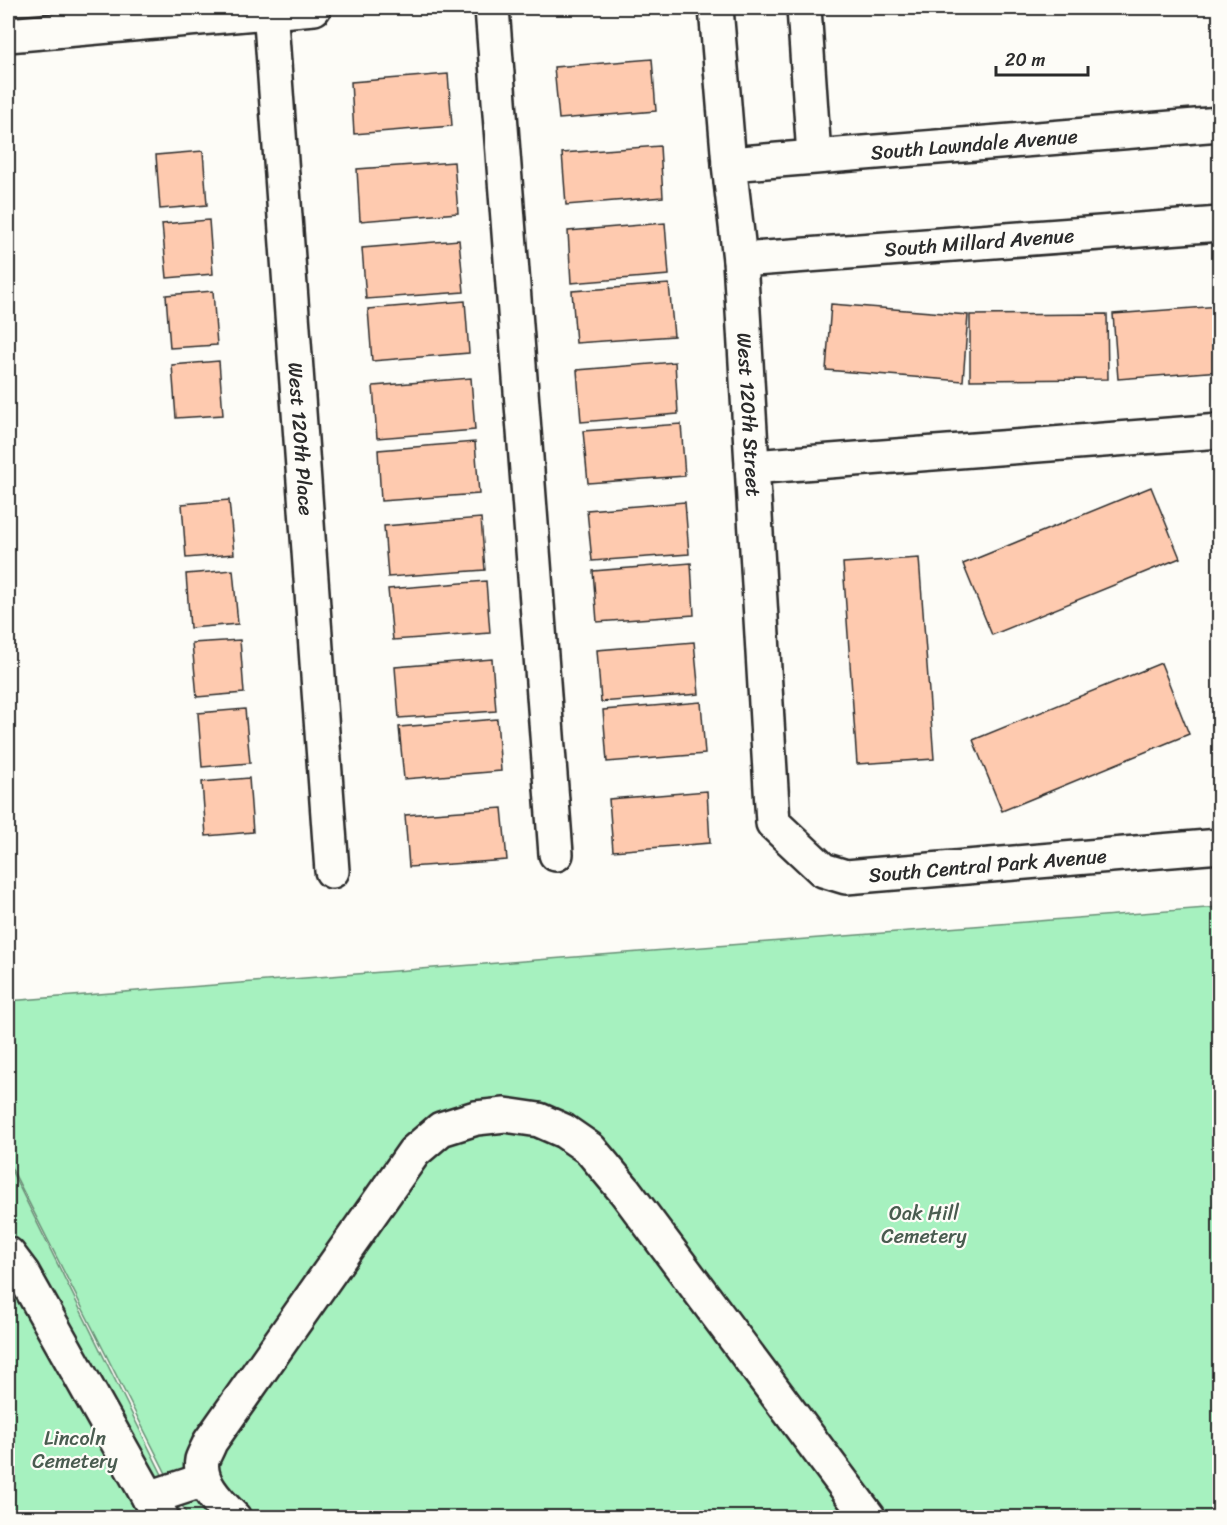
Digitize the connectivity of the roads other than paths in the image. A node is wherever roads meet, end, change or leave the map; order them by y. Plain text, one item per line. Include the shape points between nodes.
1 (315, 8) edge
2 (492, 8) edge
3 (716, 8) edge
4 (804, 8) edge
5 (270, 9) edge
6 (8, 35) edge
7 (1220, 124) edge
8 (814, 156) junction
9 (729, 164) junction
10 (1220, 224) edge
11 (740, 260) junction
12 (1220, 431) edge
13 (752, 467) junction
14 (773, 823) joint
15 (1220, 846) edge
16 (556, 854) dead end
17 (332, 871) dead end
18 (8, 1254) edge
19 (204, 1480) junction
20 (155, 1508) edge
21 (234, 1518) edge
22 (869, 1518) edge

1 - 5 street
2 - 16 street
3 - 9 street, West 120th Street
4 - 8 street
5 - 6 street
5 - 17 street, West 120th Place
7 - 8 street, South Lawndale Avenue
8 - 9 street, South Lawndale Avenue
9 - 11 street, West 120th Street
10 - 11 street, South Millard Avenue
11 - 13 street, West 120th Street
12 - 13 street
13 - 14 street, West 120th Street
14 - 15 street, South Central Park Avenue via 823,870 846,878
18 - 20 street
19 - 20 street
19 - 21 street
19 - 22 street via 202,1461 210,1442 414,1152 441,1129 505,1114 539,1120 590,1149

